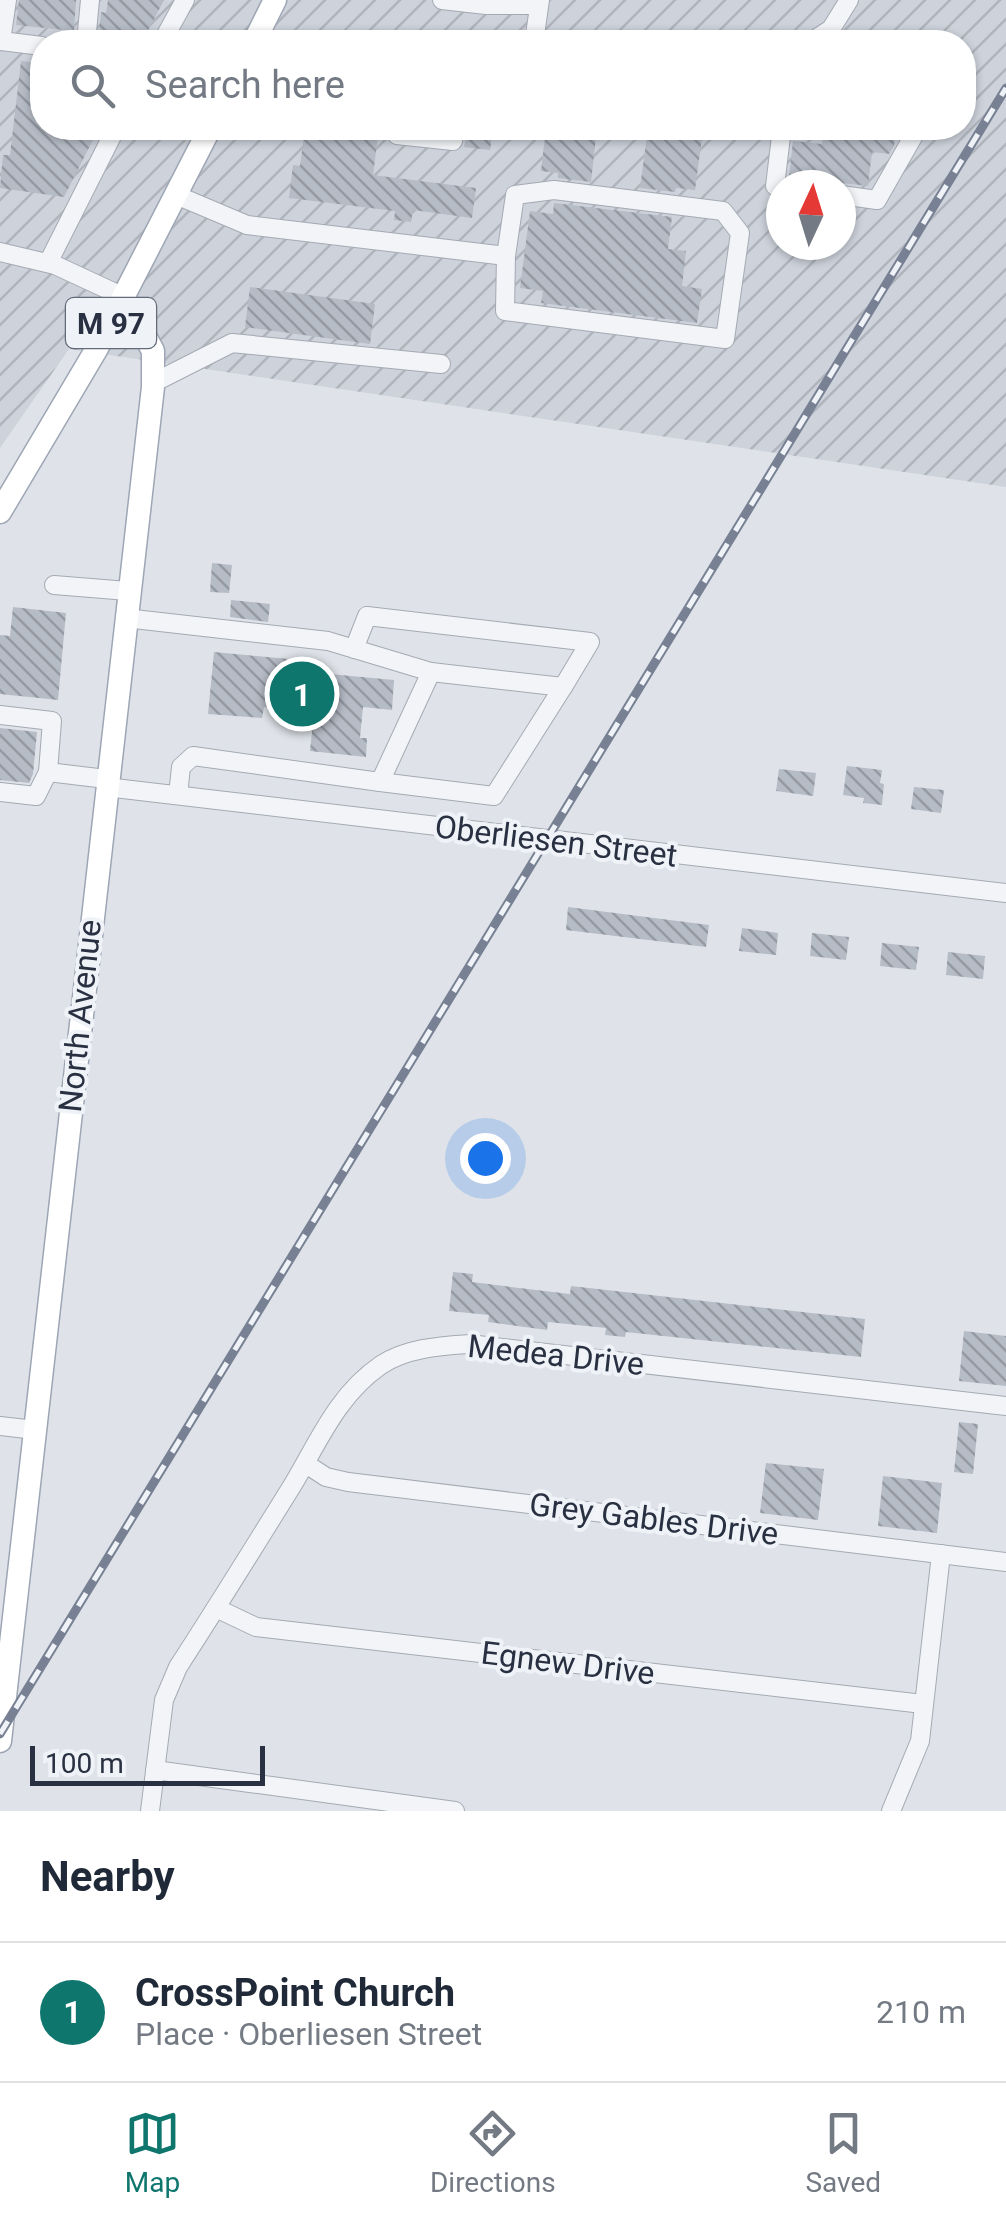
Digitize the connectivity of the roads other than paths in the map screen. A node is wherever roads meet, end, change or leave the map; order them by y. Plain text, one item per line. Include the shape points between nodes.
1 (7, 0) edge
2 (90, 0) edge
3 (185, 0) edge
4 (276, 0) edge
5 (442, 0) edge
6 (849, 0) edge
7 (539, 2) edge
8 (87, 30) edge
9 (169, 30) edge
10 (266, 30) edge
11 (536, 30) edge
12 (831, 30) edge
13 (1, 41) edge
14 (30, 45) edge
15 (0, 54) edge
16 (110, 140) edge
17 (204, 140) edge
18 (781, 140) edge
19 (911, 140) edge
20 (777, 170) edge
21 (176, 196) junction
22 (856, 197) edge
23 (0, 252) edge
24 (506, 256) junction
25 (48, 264) junction
26 (124, 297) junction
27 (441, 364) dead end
28 (153, 383) junction
29 (0, 512) edge
30 (54, 585) dead end
31 (128, 591) junction
32 (125, 618) junction
33 (354, 649) junction
34 (431, 672) junction
35 (563, 687) junction
36 (0, 715) edge
37 (48, 772) junction
38 (380, 782) junction
39 (106, 783) junction
40 (0, 792) edge
41 (178, 796) junction
42 (1006, 893) edge
43 (1006, 1406) edge
44 (0, 1426) edge
45 (35, 1430) junction
46 (306, 1464) junction
47 (941, 1554) junction
48 (1006, 1562) edge
49 (216, 1608) junction
50 (923, 1704) junction
51 (0, 1742) edge
52 (155, 1770) junction
53 (150, 1811) edge
54 (454, 1811) edge
55 (891, 1811) edge

1 - 13 street
2 - 8 street
3 - 9 street
4 - 10 main road
5 - 7 street
6 - 12 street
7 - 11 street
13 - 14 street
13 - 15 street
16 - 25 street
17 - 21 main road, M 97
18 - 20 street
19 - 22 street via 877,200
21 - 24 street via 248,225
21 - 26 main road, M 97
23 - 25 street
24 - 24 street via 515,195 554,190 723,212 740,232 726,338 505,311
25 - 26 street
26 - 28 main road, North Avenue via 148,339
26 - 29 main road, M 97
27 - 28 street via 232,343
28 - 31 main road, North Avenue
30 - 31 street
31 - 32 main road, North Avenue
32 - 33 street
32 - 39 main road, North Avenue
33 - 34 street
33 - 35 street via 367,616 590,642
34 - 35 street
34 - 38 street
35 - 38 street via 494,796
36 - 37 street via 52,721
37 - 39 street, Oberliesen Street
37 - 40 street via 36,796
38 - 41 street via 194,756 181,766
39 - 41 street, Oberliesen Street
39 - 45 main road, North Avenue
41 - 42 street, Oberliesen Street
43 - 46 street, Medea Drive via 444,1345 383,1364 357,1384
44 - 45 street
45 - 51 main road, North Avenue
46 - 47 street, Grey Gables Drive via 348,1482
46 - 49 street, Medea Drive
47 - 48 street, Grey Gables Drive
47 - 50 street
49 - 50 street, Egnew Drive via 256,1627
49 - 52 street, Medea Drive via 164,1700
50 - 55 street via 914,1763
52 - 53 street, Medea Drive
52 - 54 street

